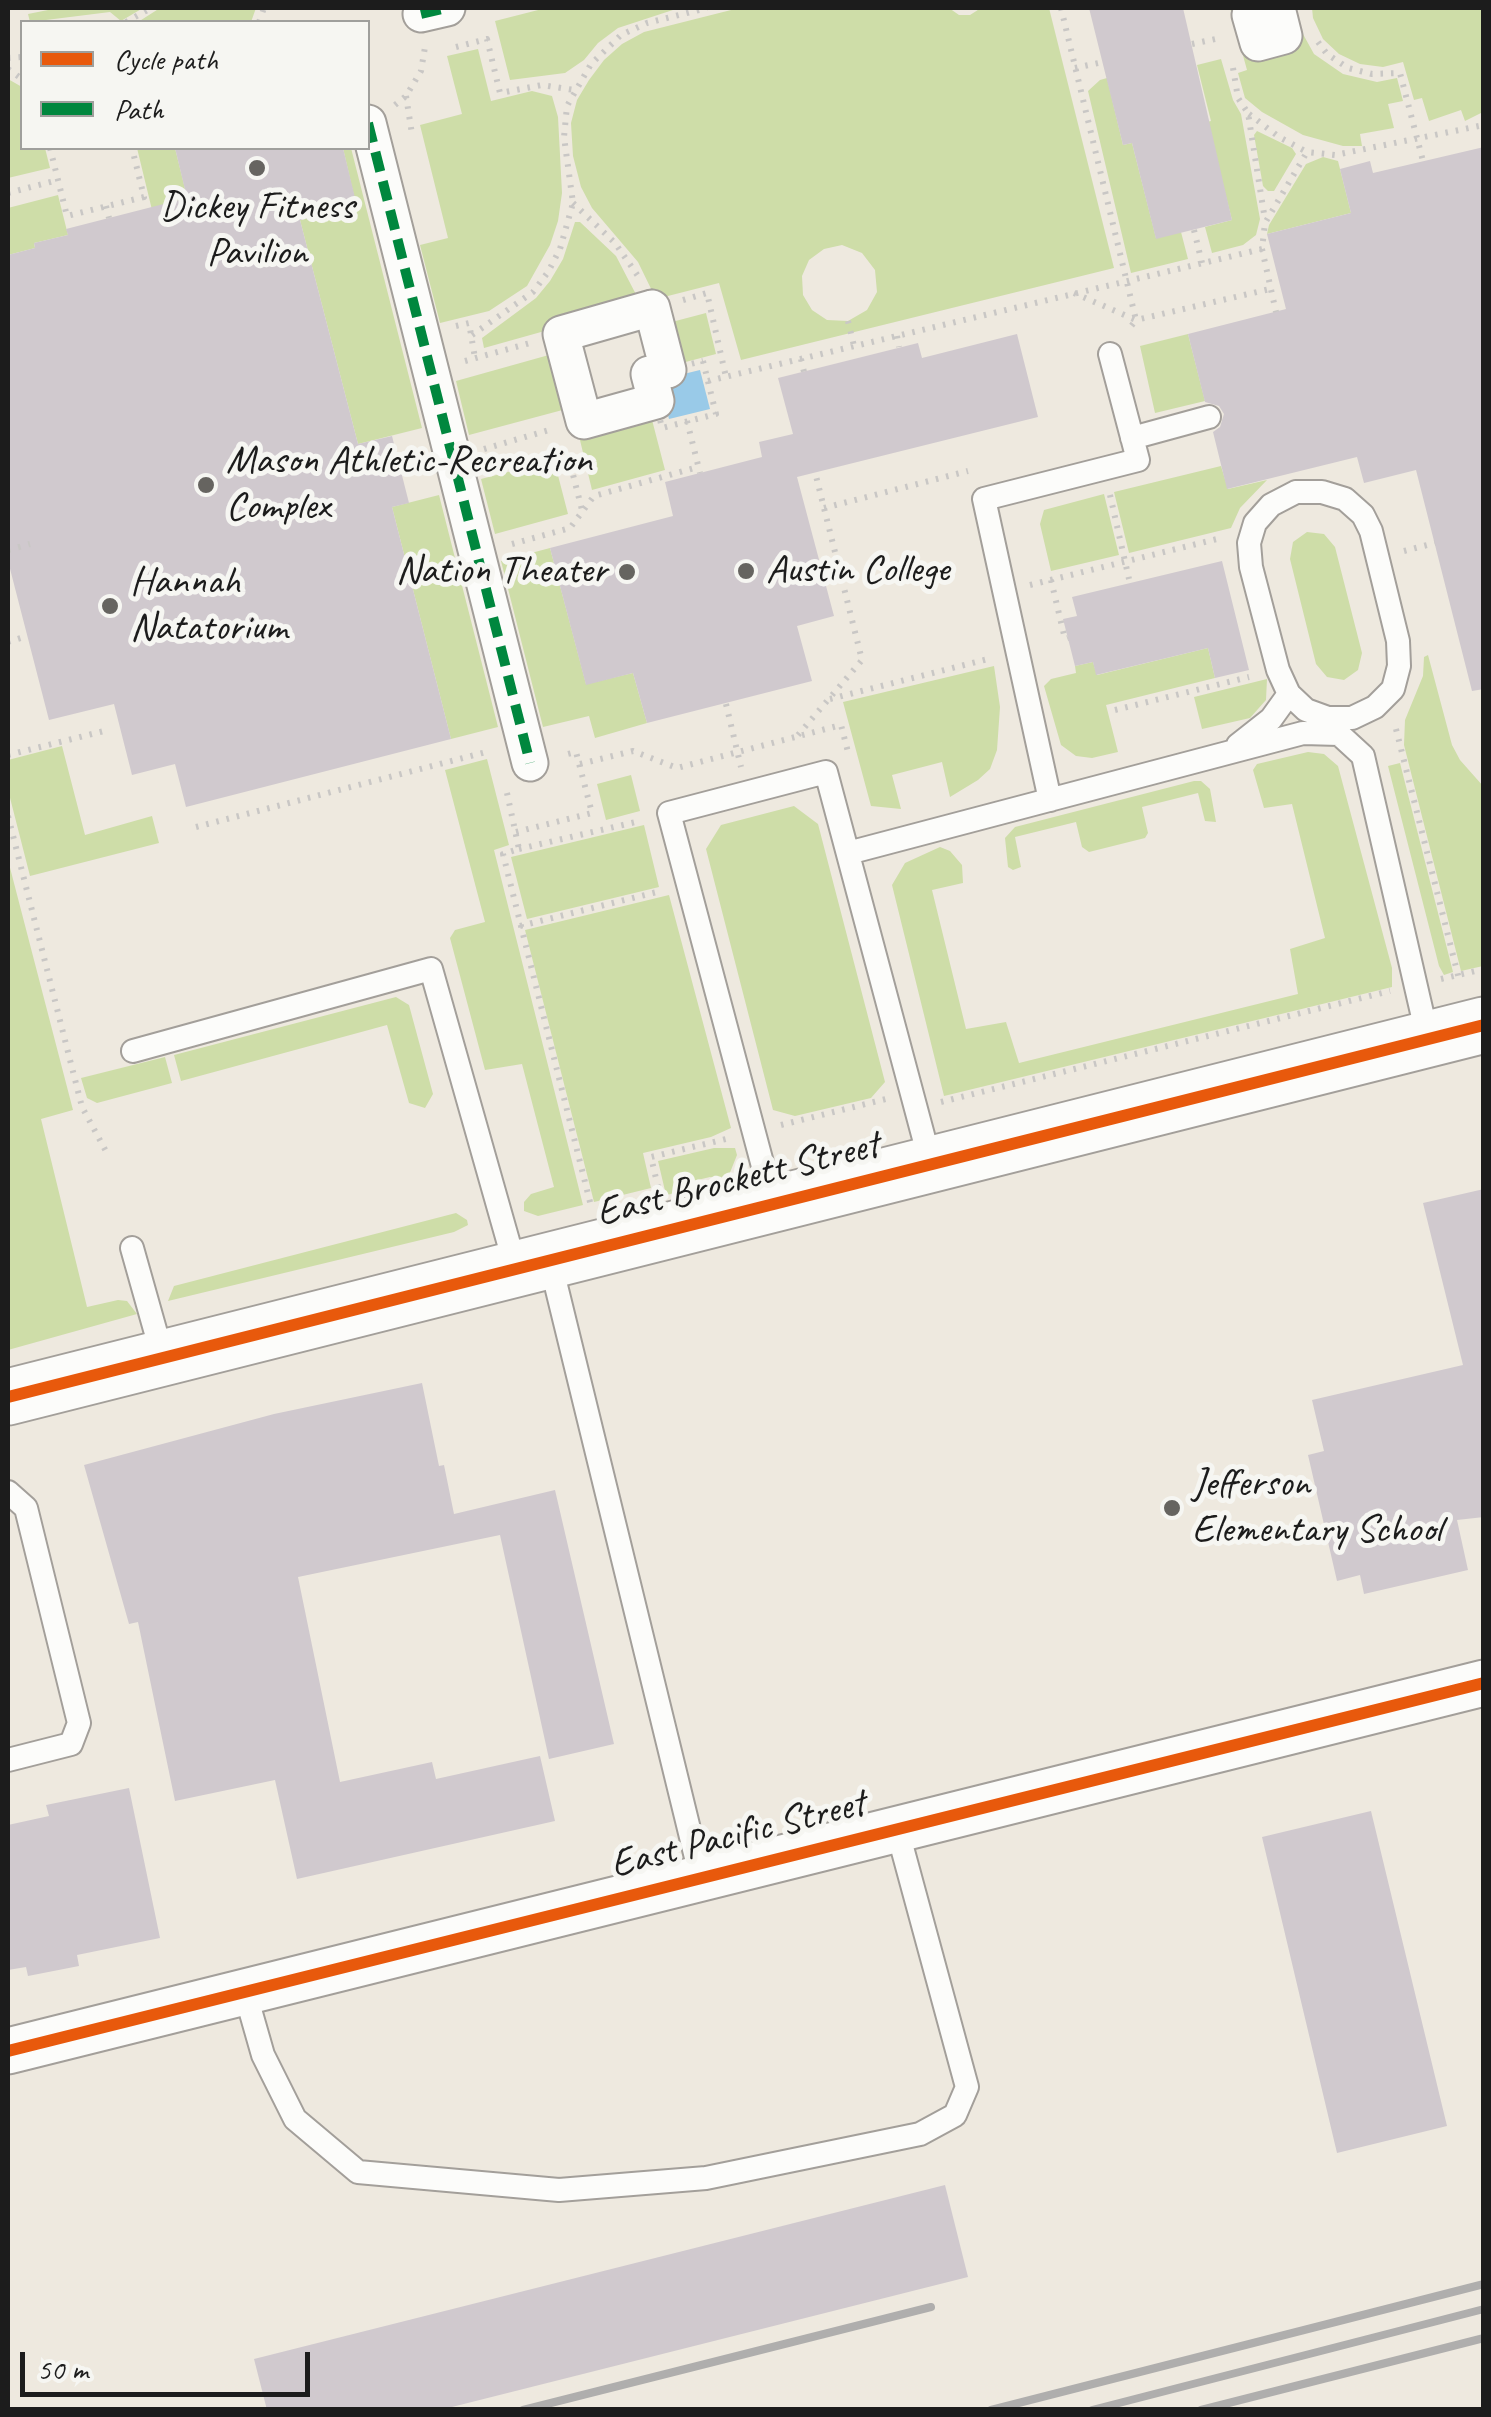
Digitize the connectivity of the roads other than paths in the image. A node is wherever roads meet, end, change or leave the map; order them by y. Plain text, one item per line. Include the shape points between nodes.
1 (370, 131) edge
2 (1110, 354) dead end
3 (1209, 417) dead end
4 (573, 424) joint
5 (1132, 438) junction
6 (1289, 694) junction
7 (1375, 707) junction
8 (1227, 753) junction
9 (1363, 756) junction
10 (520, 764) road end
11 (1050, 800) junction
12 (848, 853) junction
13 (1461, 1031) edge
14 (134, 1051) dead end
15 (930, 1165) junction
16 (773, 1204) junction
17 (132, 1248) dead end
18 (533, 1265) junction
19 (163, 1358) junction
20 (8, 1397) edge
21 (8, 1492) edge
22 (1484, 1683) edge
23 (8, 1760) edge
24 (897, 1829) junction
25 (701, 1878) junction
26 (245, 1992) junction
27 (8, 2051) edge

1 - 10 street via 476,553
2 - 5 lane
3 - 5 lane
4 - 4 street via 561,334 652,308 668,370 649,374 647,403
5 - 11 lane via 1138,460 984,499
6 - 7 lane via 1328,718 1352,718
6 - 7 lane via 1251,568 1250,543 1255,523 1271,505 1296,492 1322,492 1346,500 1371,531 1399,666 1393,690
6 - 8 lane via 1272,719
7 - 9 lane
8 - 9 lane via 1321,733 1339,734
8 - 11 lane
9 - 13 lane via 1415,985
11 - 12 lane
12 - 15 lane
12 - 16 lane via 826,772 669,813
13 - 15 street, East Brockett Street
14 - 18 lane via 431,969
15 - 16 street, East Brockett Street
16 - 18 street, East Brockett Street
17 - 19 lane
18 - 19 street, East Brockett Street
18 - 25 lane
19 - 20 street, East Brockett Street
21 - 23 lane via 26,1508 79,1723 71,1744
22 - 24 street, East Pacific Street
24 - 25 street, East Pacific Street
24 - 26 lane via 967,2087 955,2115 920,2134 706,2178 558,2190 358,2172 295,2119 263,2055
25 - 26 street, East Pacific Street
26 - 27 street, East Pacific Street

